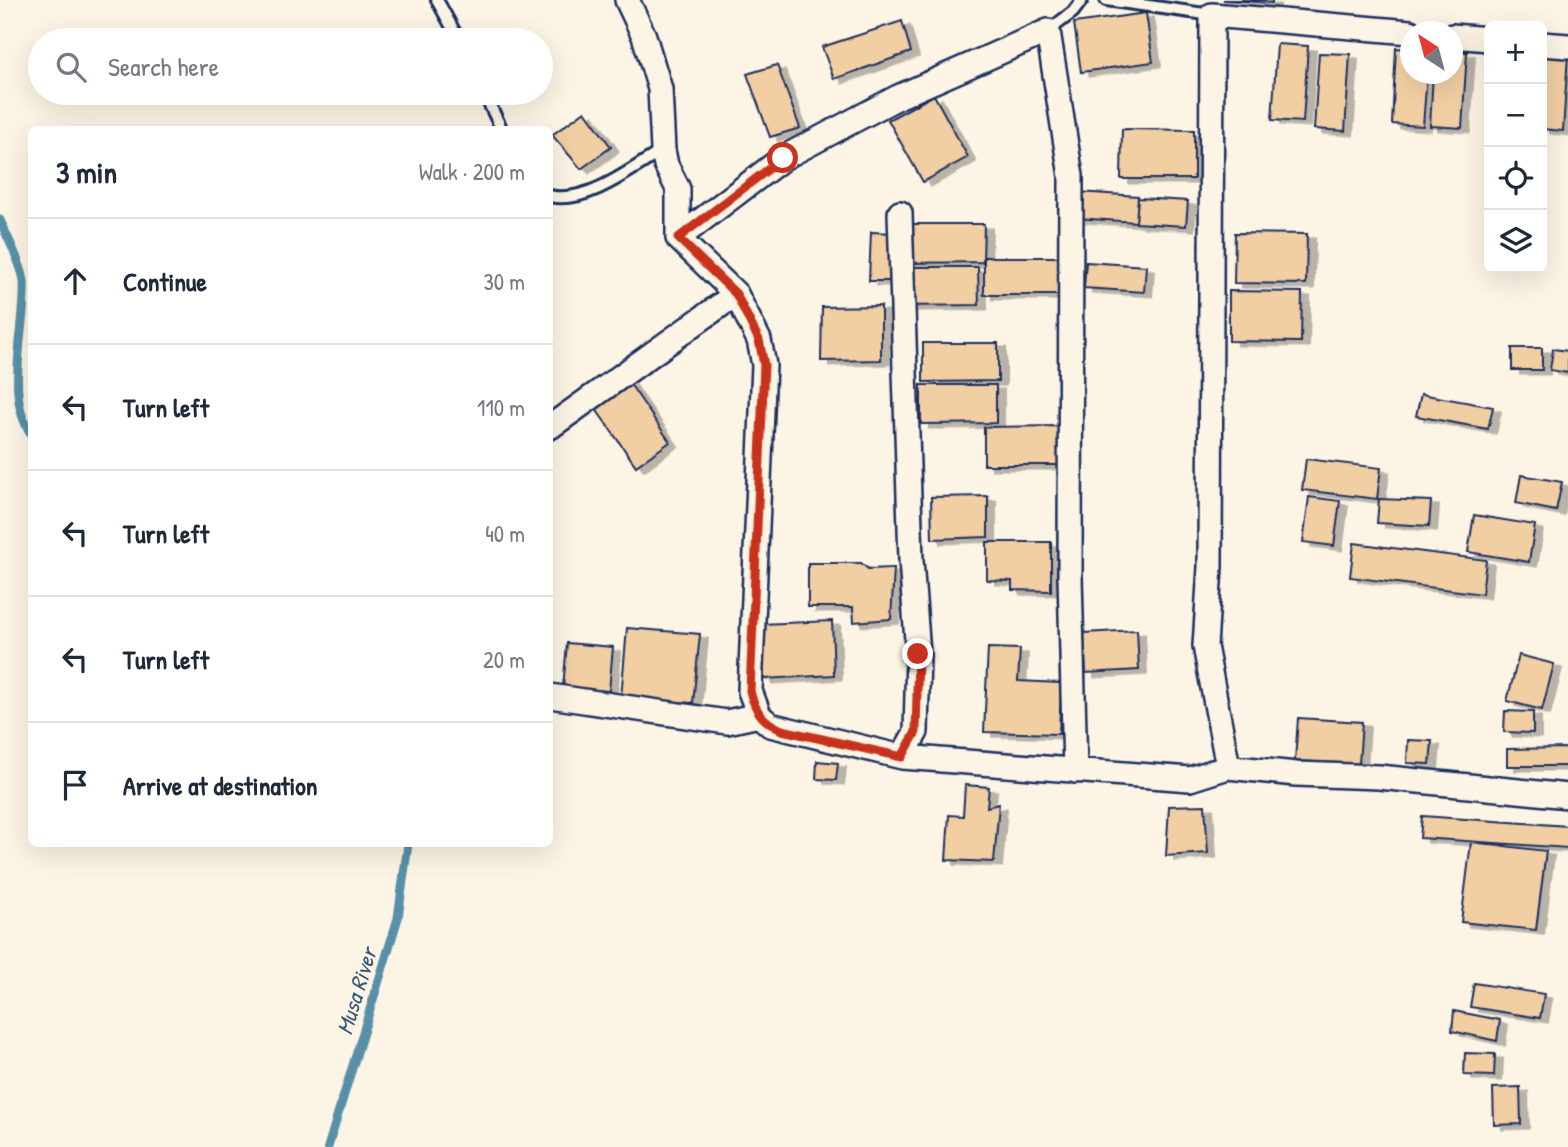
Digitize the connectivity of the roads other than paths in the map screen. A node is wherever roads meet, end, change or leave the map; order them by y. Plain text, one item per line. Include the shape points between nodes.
1 (437, 0) edge
2 (626, 0) edge
3 (1082, 0) edge
4 (1106, 0) edge
5 (1212, 15) junction
6 (452, 28) edge
7 (1048, 31) junction
8 (1400, 31) edge
9 (1463, 37) edge
10 (1484, 39) edge
11 (1547, 44) edge
12 (1568, 46) edge
13 (490, 105) edge
14 (500, 126) edge
15 (663, 150) junction
16 (553, 198) edge
17 (900, 213) dead end
18 (678, 238) junction
19 (736, 294) junction
20 (553, 425) edge
21 (553, 695) edge
22 (759, 715) junction
23 (902, 757) junction
24 (1228, 767) junction
25 (1075, 771) junction
26 (1568, 796) edge

1 - 6 lane
2 - 15 street via 645,36 660,89
3 - 7 lane
4 - 5 lane
5 - 8 street
5 - 24 street via 1210,553 1205,646
7 - 18 street via 898,97 783,158
7 - 25 street via 1071,176 1070,576
9 - 10 street
11 - 12 street
13 - 14 lane
15 - 16 lane via 594,190
15 - 18 street via 678,189
17 - 23 street via 918,654 916,732
18 - 19 street
19 - 20 street
19 - 22 street via 759,340 764,365 750,691
21 - 22 street via 727,722
22 - 23 street via 782,730
23 - 25 street
24 - 25 street via 1191,779
24 - 26 street

